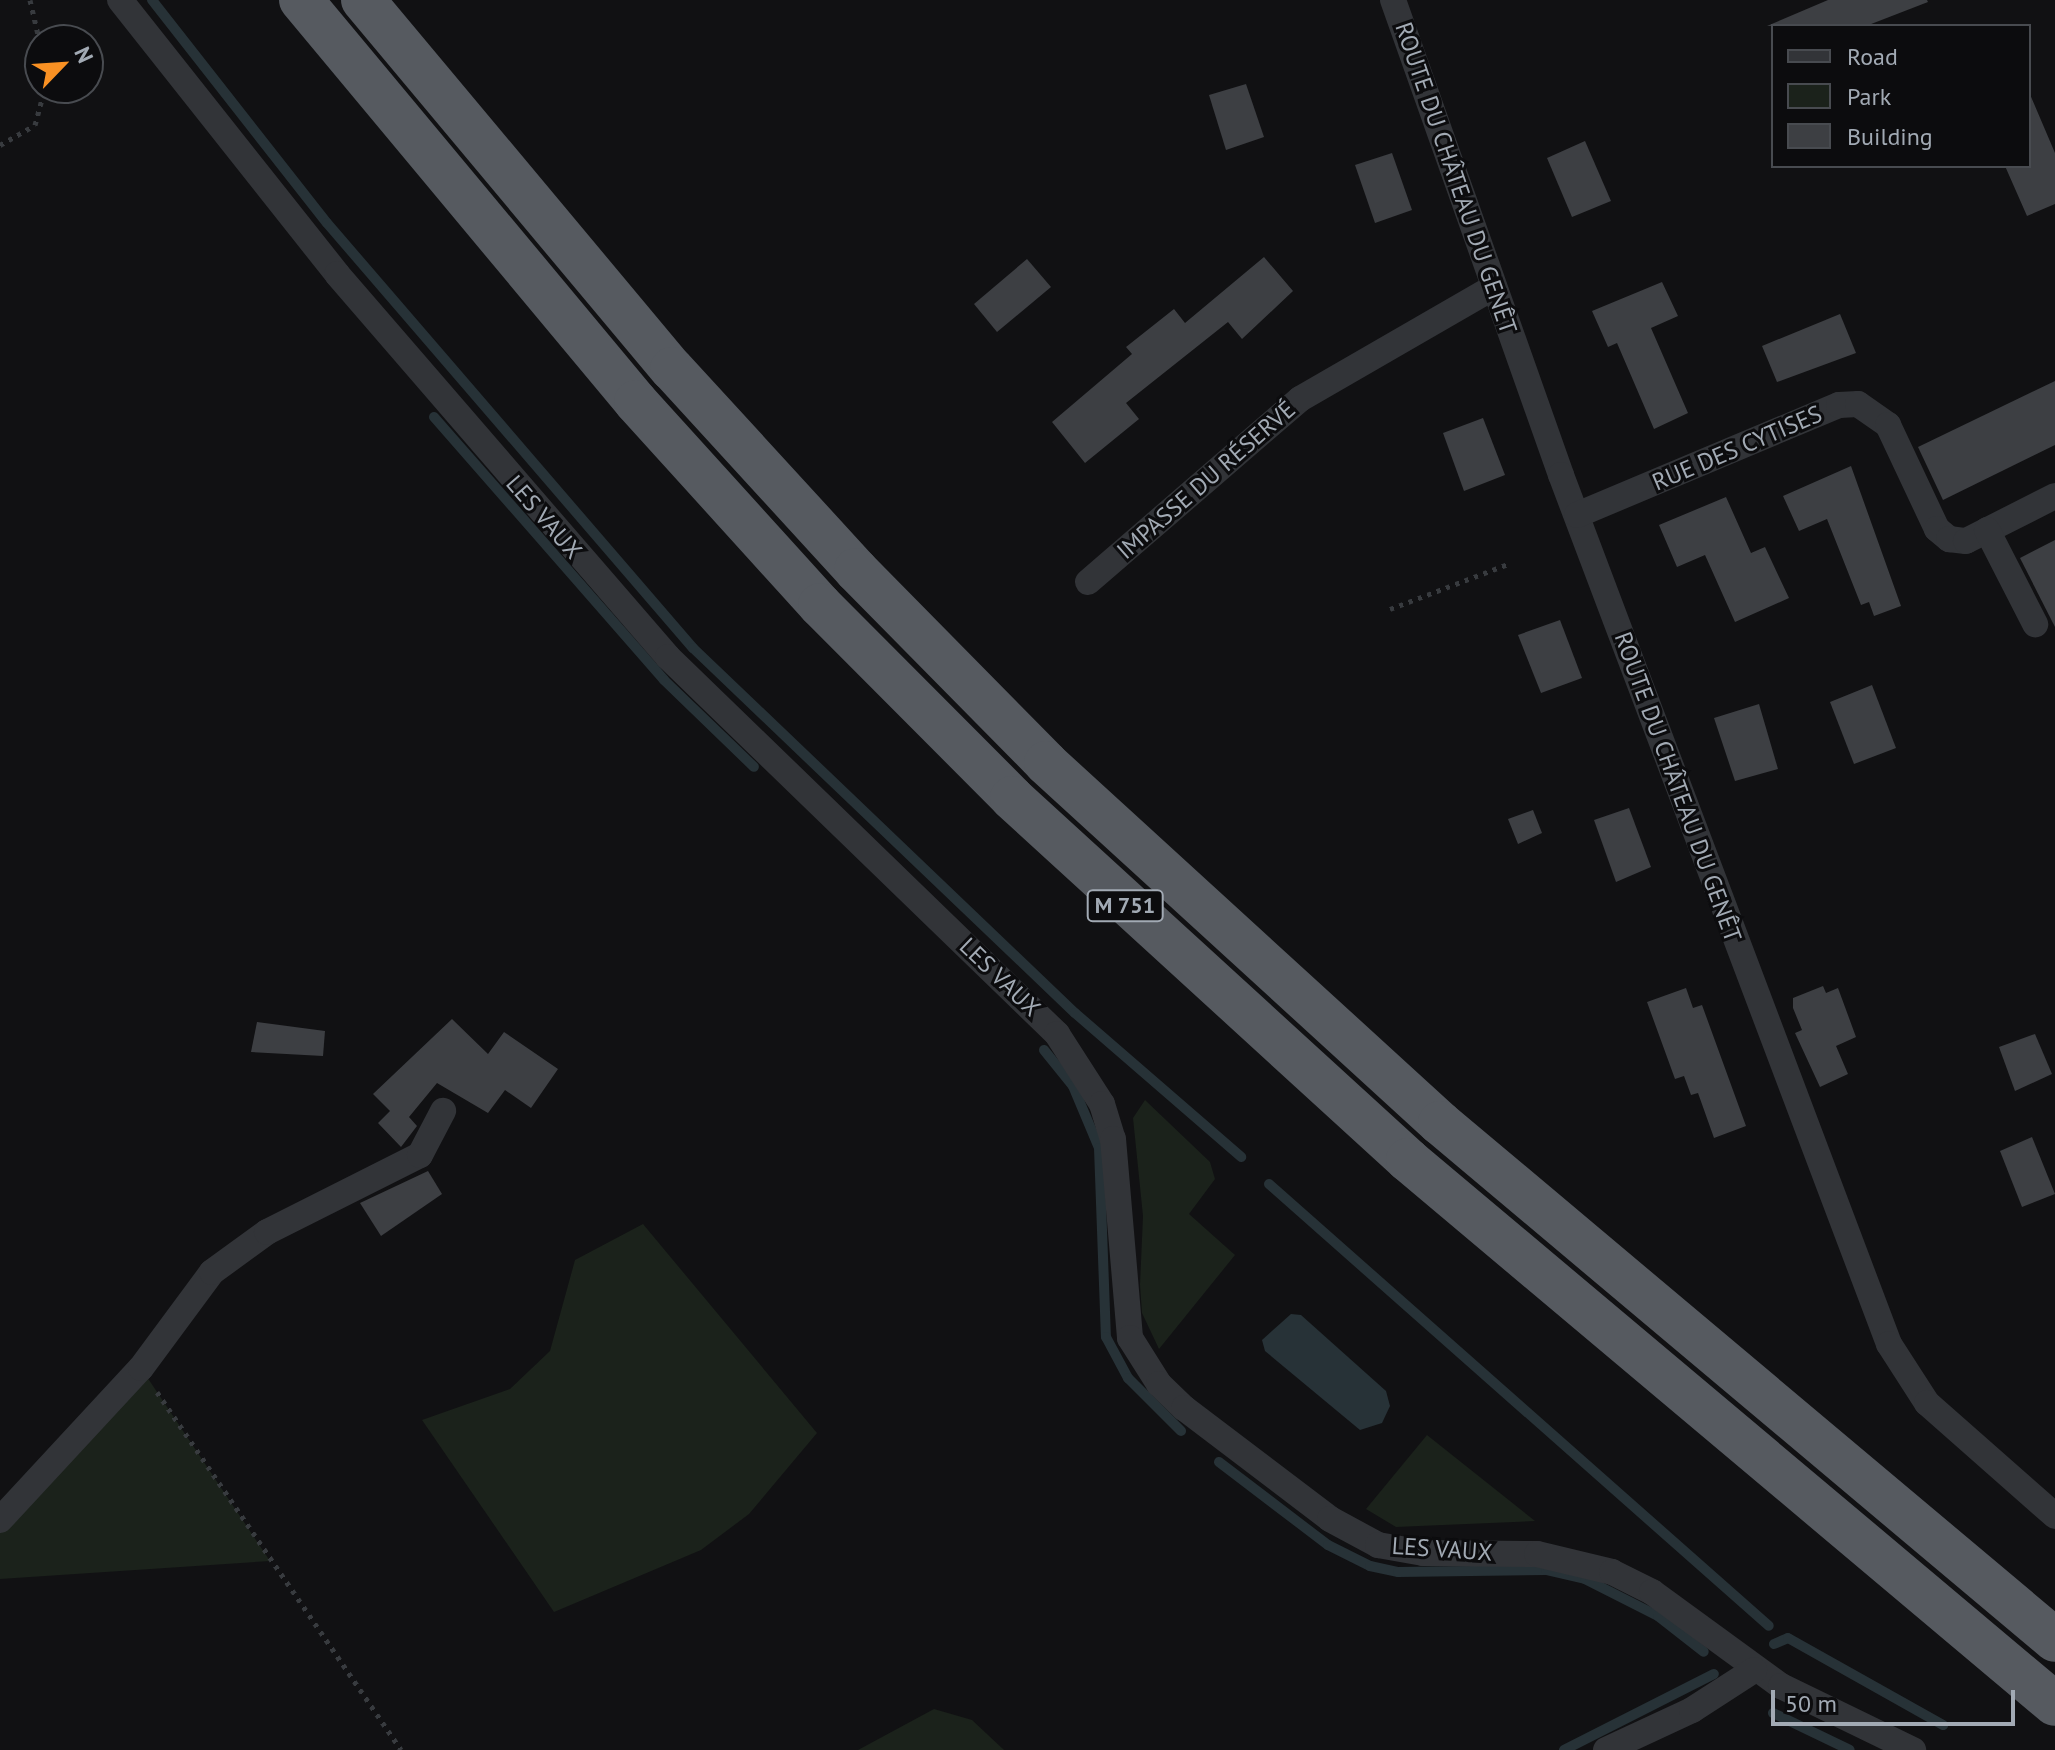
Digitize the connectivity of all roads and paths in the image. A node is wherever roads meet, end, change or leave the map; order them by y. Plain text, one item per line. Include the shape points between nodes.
1 (30, 0) edge
2 (120, 0) edge
3 (301, 0) edge
4 (363, 0) edge
5 (1393, 0) edge
6 (36, 24) edge
7 (41, 104) edge
8 (0, 145) edge
9 (1494, 287) junction
10 (2055, 496) edge
11 (1577, 515) junction
12 (1987, 530) junction
13 (1508, 564) dead end
14 (1088, 582) dead end
15 (1390, 609) dead end
16 (2035, 624) dead end
17 (443, 1111) dead end
18 (141, 1368) junction
19 (2055, 1516) edge
20 (0, 1520) edge
21 (2055, 1640) edge
22 (1754, 1670) junction
23 (2055, 1704) edge
24 (401, 1750) edge
25 (1606, 1750) edge
26 (1913, 1750) edge

1 - 6 path
2 - 22 street, LES VAUX via 337,274 668,657 1057,1034 1102,1104 1113,1139 1123,1307 1130,1338 1159,1384 1351,1532 1410,1551 1537,1554 1600,1568 1652,1592
3 - 23 highway, M 751 via 636,402 820,605 1012,798 1386,1141
4 - 21 highway, M 751 via 732,437 1046,763 1440,1123
5 - 9 street, ROUTE DU CHÂTEAU DU GENÊT
7 - 8 path via 35,125
9 - 11 street, ROUTE DU CHÂTEAU DU GENÊT
9 - 14 street, IMPASSE DU RÉSERVÉ via 1300,399
10 - 12 street, RUE DES CYTISES
11 - 12 street, RUE DES CYTISES via 1839,405 1858,404 1888,425 1937,529 1949,539 1966,541
11 - 19 street, ROUTE DU CHÂTEAU DU GENÊT via 1889,1344 1927,1403
12 - 16 street
13 - 15 path
17 - 18 street via 420,1155 267,1232 212,1272
18 - 20 street
18 - 24 path
22 - 25 street via 1692,1710
22 - 26 street, LES VAUX

